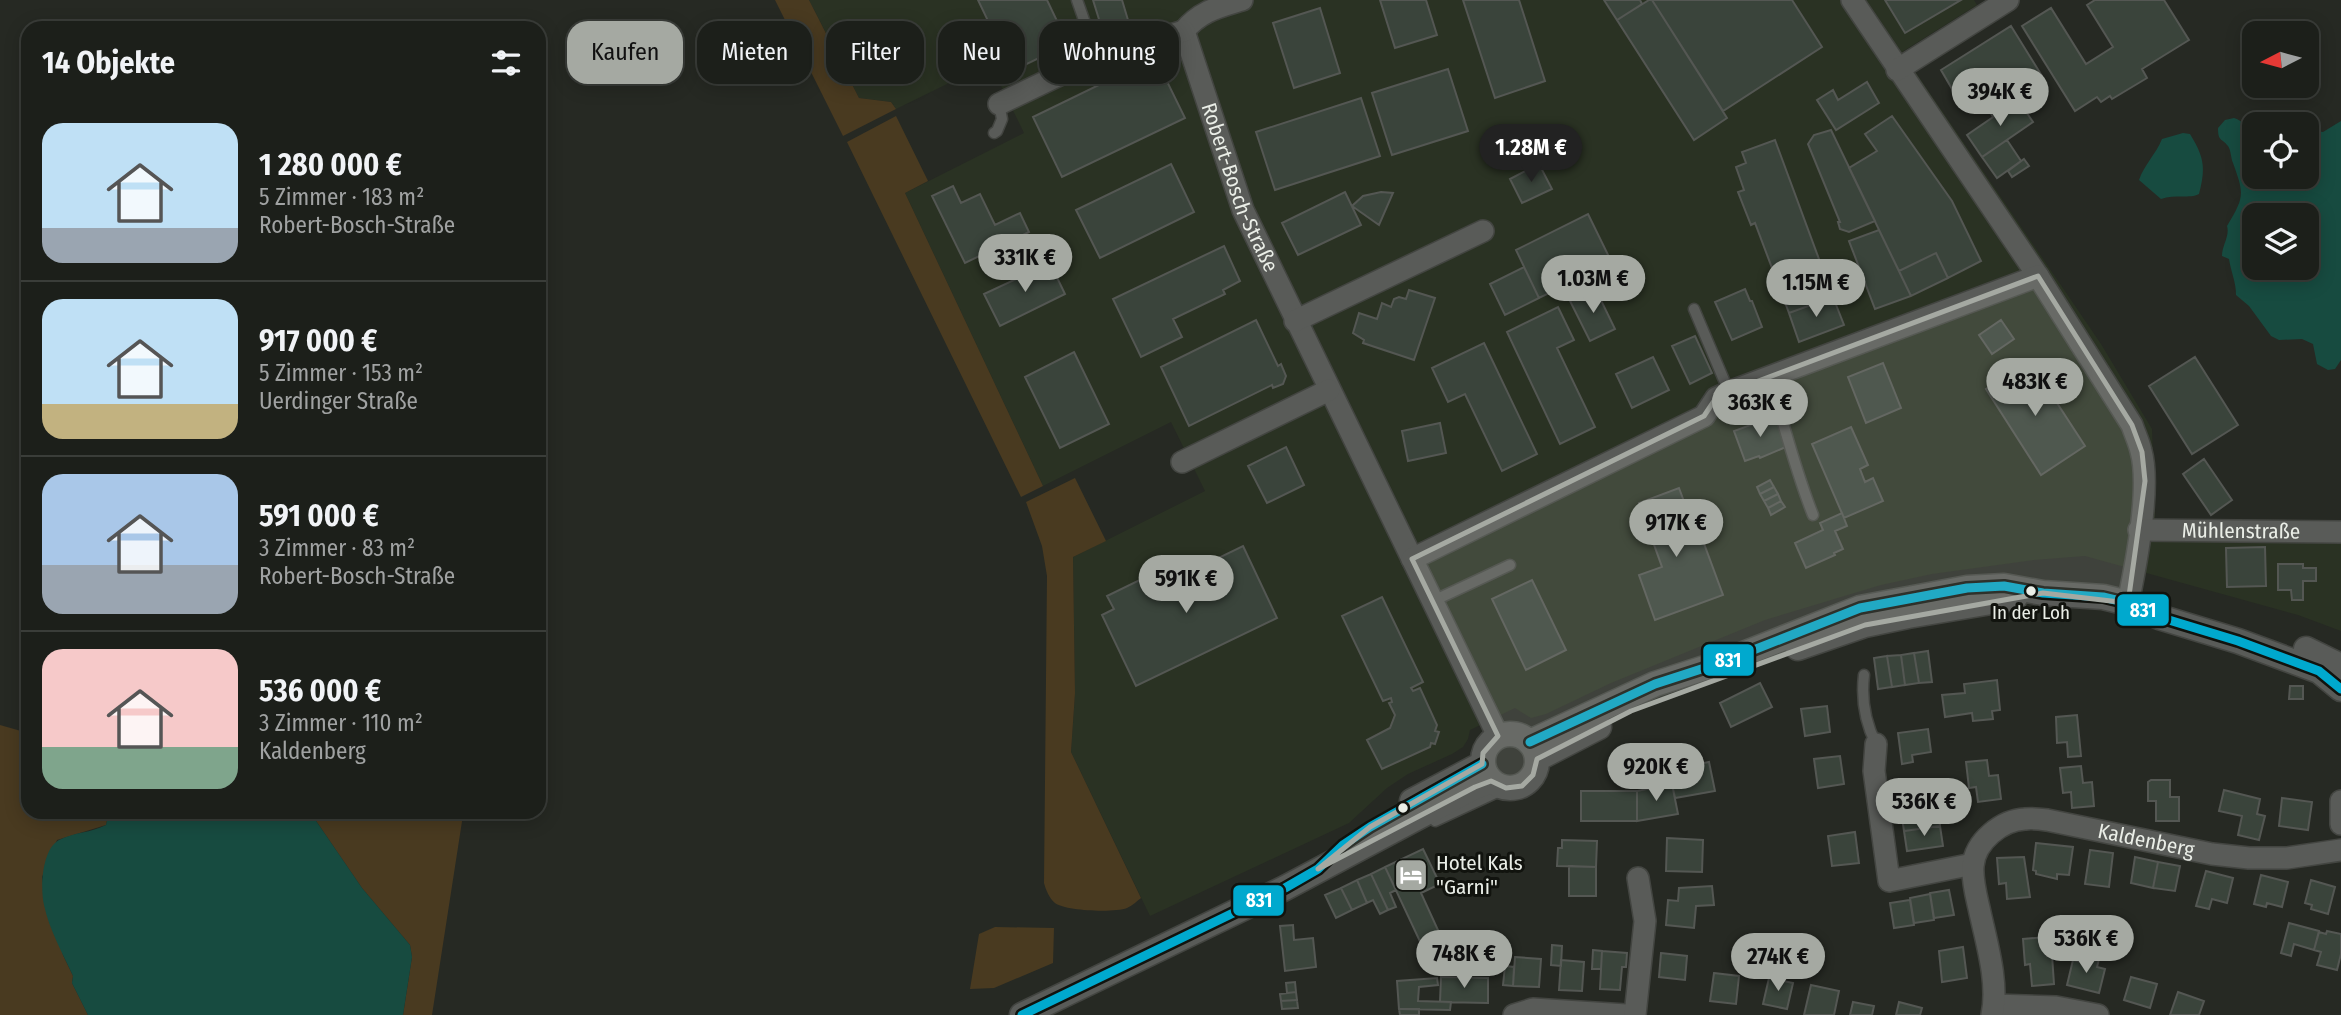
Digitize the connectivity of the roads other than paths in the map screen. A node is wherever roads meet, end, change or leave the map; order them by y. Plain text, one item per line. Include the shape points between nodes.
1 (1077, 0) edge
2 (1242, 0) edge
3 (1852, 0) edge
4 (2008, 0) edge
5 (1084, 21) edge
6 (1184, 31) junction
7 (1179, 32) edge
8 (1897, 69) junction
9 (1041, 84) edge
10 (999, 104) joint
11 (994, 133) dead end
12 (1483, 231) dead end
13 (2038, 276) junction
14 (1694, 309) dead end
15 (1295, 321) junction
16 (1769, 377) junction
17 (1329, 390) junction
18 (1729, 391) junction
19 (1182, 463) dead end
20 (1813, 514) dead end
21 (2139, 530) junction
22 (2341, 532) edge
23 (1510, 565) dead end
24 (1415, 566) junction
25 (1433, 601) junction
26 (2127, 603) junction
27 (2341, 666) edge
28 (1864, 675) dead end
29 (2341, 689) edge
30 (1498, 736) junction
31 (1876, 744) joint
32 (1534, 751) junction
33 (1493, 778) junction
34 (2341, 801) edge
35 (2341, 824) edge
36 (2341, 850) edge
37 (1973, 864) junction
38 (1318, 869) junction
39 (1638, 878) dead end
40 (1993, 1010) edge
41 (1022, 1015) edge
42 (1514, 1015) edge
43 (1626, 1015) edge
44 (1635, 1015) edge
45 (2098, 1015) edge

1 - 5 lane
2 - 6 street via 1207,11
3 - 8 street
4 - 8 street
6 - 7 street
6 - 15 street, Robert-Bosch-Straße via 1242,211
8 - 13 street
9 - 10 street
10 - 11 lane via 1002,119
12 - 15 street
13 - 16 street
13 - 21 street via 2132,425 2142,452 2145,481
14 - 18 lane
15 - 17 street, Robert-Bosch-Straße
16 - 18 street
16 - 20 lane via 1797,476
17 - 19 street
17 - 24 street, Robert-Bosch-Straße
18 - 24 street via 1716,398 1704,416
21 - 22 street, Mühlenstraße
21 - 26 street
23 - 25 lane
24 - 25 street, Robert-Bosch-Straße
25 - 30 street, Robert-Bosch-Straße
26 - 27 street via 2199,611
26 - 29 street via 2319,671
26 - 32 street via 2074,593 2043,593 1865,625
28 - 31 lane via 1867,726
30 - 32 street via 1515,733
30 - 33 street via 1483,752
31 - 37 street via 1874,771 1889,881
32 - 33 street via 1533,775 1528,781 1514,788
33 - 38 street
33 - 38 street via 1370,827
34 - 35 street
36 - 37 street, Kaldenberg via 2249,858 2024,819 1990,834
37 - 40 street
38 - 41 street
39 - 44 street via 1645,921
40 - 45 street via 2056,1007
42 - 43 street via 1533,1009

